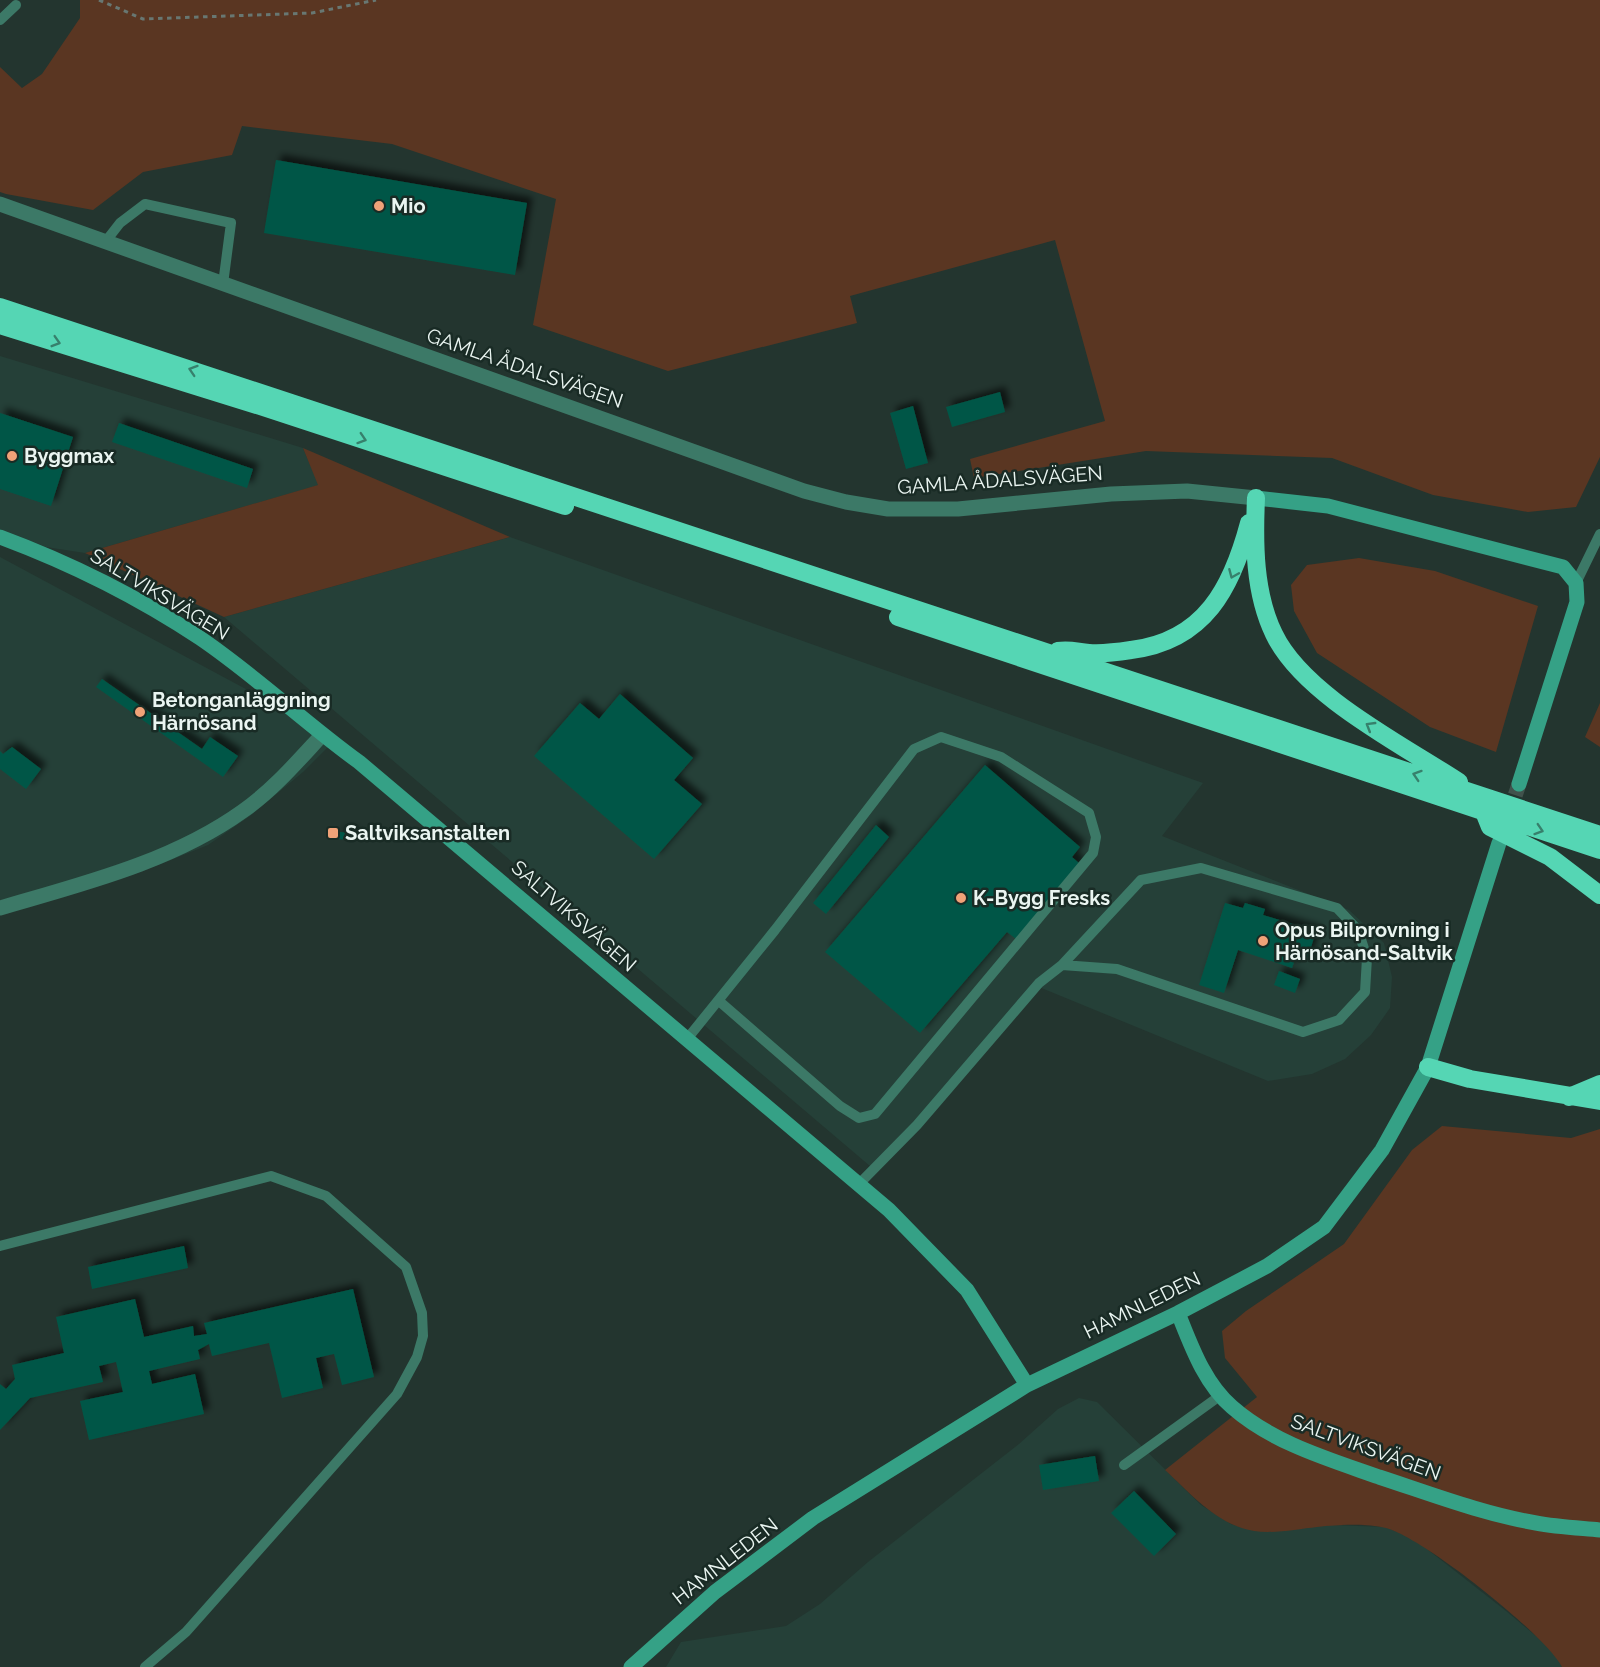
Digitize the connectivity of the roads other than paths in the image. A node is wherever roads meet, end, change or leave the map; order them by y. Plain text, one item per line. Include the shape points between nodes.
1 (16, 5) dead end
2 (0, 20) edge
3 (0, 204) edge
4 (106, 241) junction
5 (223, 284) junction
6 (0, 307) edge
7 (0, 325) edge
8 (1256, 498) junction
9 (1600, 534) edge
10 (0, 537) edge
11 (1576, 583) junction
12 (1047, 653) junction
13 (322, 735) junction
14 (1518, 784) tunnel mouth
15 (1488, 806) junction
16 (1600, 835) edge
17 (1499, 843) dead end
18 (1600, 850) edge
19 (1600, 895) edge
20 (0, 908) edge
21 (1062, 965) junction
22 (719, 1001) junction
23 (687, 1039) junction
24 (1428, 1067) junction
25 (1600, 1084) edge
26 (1569, 1097) junction
27 (1600, 1101) edge
28 (859, 1184) junction
29 (0, 1246) edge
30 (1178, 1313) junction
31 (1027, 1385) junction
32 (1221, 1395) junction
33 (1124, 1464) dead end
34 (1600, 1530) edge
35 (145, 1667) edge
36 (631, 1667) edge

1 - 2 lane
3 - 4 street, GAMLA ÅDALSVÄGEN
4 - 5 street, GAMLA ÅDALSVÄGEN
4 - 5 lane via 120,223 145,204 231,223
5 - 8 street, GAMLA ÅDALSVÄGEN via 762,476 846,502 888,509 958,509 1187,491
12 -> 6 highway
7 -> 15 highway
8 - 11 street, GAMLA ÅDALSVÄGEN via 1328,506 1537,559 1563,567
8 -> 12 highway via 1241,556 1228,585 1195,623 1157,643 1133,650 1090,653 1070,649
15 -> 8 highway via 1468,788 1362,721 1319,688 1295,663 1274,635 1265,609 1256,547
9 - 11 lane
10 - 13 street, SALTVIKSVÄGEN via 71,566 166,617 272,692
11 - 14 street via 1574,612
15 -> 12 highway
13 - 20 street via 268,792 216,829 135,865
13 - 23 street, SALTVIKSVÄGEN
15 - 16 highway
15 -> 18 highway
15 - 19 highway via 1490,827 1550,857
17 - 24 street, HAMNLEDEN
21 - 21 lane via 1141,880 1201,868 1337,908 1358,930 1367,958 1365,992 1339,1020 1303,1032 1117,969
21 - 28 lane via 1039,983 917,1125
22 - 22 lane via 914,749 941,737 1001,756 1089,813 1096,837 1093,853 875,1114 859,1118 840,1106
22 - 23 lane
23 - 28 street, SALTVIKSVÄGEN
24 - 26 highway
24 - 30 street, HAMNLEDEN via 1382,1150 1324,1227 1288,1254
25 - 26 highway
26 - 27 highway
28 - 31 street, SALTVIKSVÄGEN via 967,1290
29 - 35 lane via 271,1176 326,1196 406,1267 422,1313 423,1336 417,1358 398,1394 186,1632
30 - 31 street, HAMNLEDEN
30 - 32 street, SALTVIKSVÄGEN via 1194,1352
31 - 36 street, HAMNLEDEN via 813,1518 715,1592
32 - 33 lane
32 - 34 street, SALTVIKSVÄGEN via 1253,1423 1334,1461 1498,1515 1537,1524

